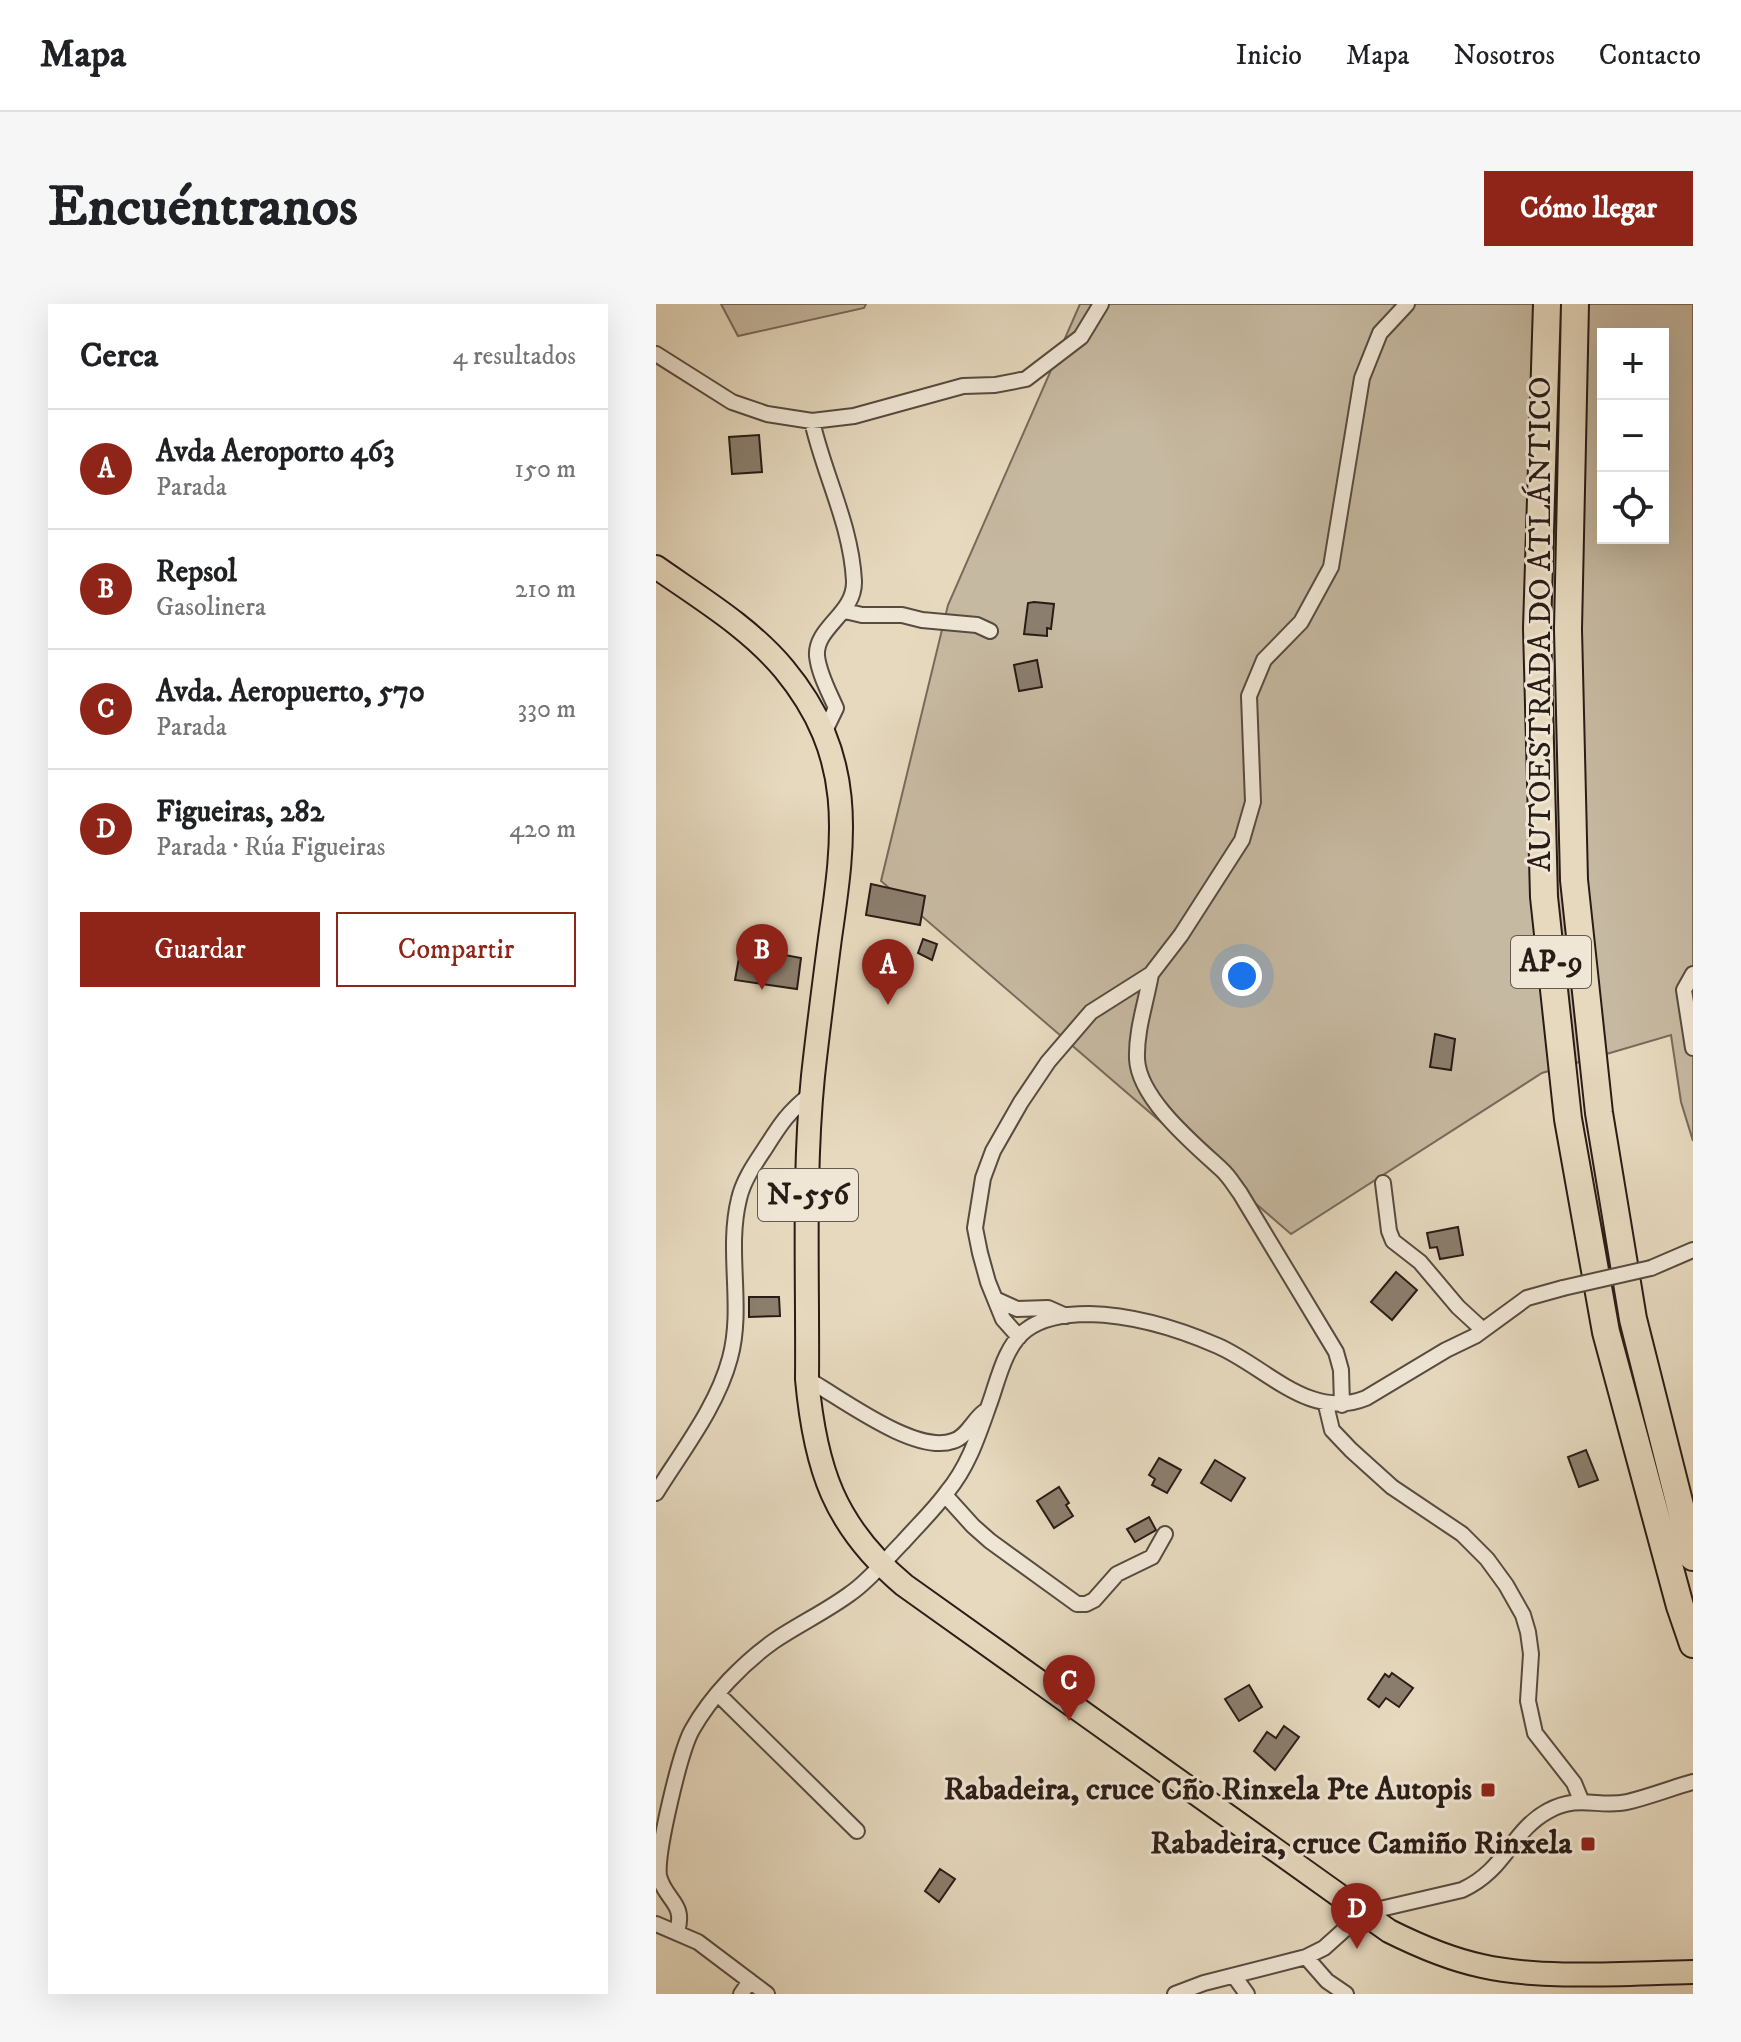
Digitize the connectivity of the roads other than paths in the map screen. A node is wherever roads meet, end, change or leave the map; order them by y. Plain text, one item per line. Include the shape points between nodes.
1 (1101, 304) edge
2 (1407, 304) edge
3 (1547, 304) edge
4 (1575, 304) edge
5 (656, 354) edge
6 (812, 421) junction
7 (656, 567) edge
8 (845, 611) junction
9 (990, 631) dead end
10 (823, 735) junction
11 (1151, 974) junction
12 (1691, 981) edge
13 (1693, 1048) edge
14 (811, 1094) junction
15 (1383, 1183) dead end
16 (1693, 1250) edge
17 (995, 1299) junction
18 (1067, 1316) junction
19 (1483, 1330) junction
20 (1019, 1337) junction
21 (807, 1379) junction
22 (1326, 1405) junction
23 (1342, 1405) junction
24 (988, 1409) junction
25 (656, 1493) edge
26 (945, 1495) junction
27 (1165, 1534) dead end
28 (1693, 1557) edge
29 (881, 1566) junction
30 (1693, 1644) edge
31 (718, 1694) junction
32 (1693, 1782) edge
33 (1581, 1800) junction
34 (857, 1831) dead end
35 (657, 1875) edge
36 (1363, 1913) junction
37 (656, 1924) edge
38 (677, 1931) junction
39 (1306, 1957) junction
40 (1693, 1972) edge
41 (1234, 1976) junction
42 (750, 1981) junction
43 (741, 1994) edge
44 (767, 1994) edge
45 (1175, 1994) edge
46 (1247, 1994) edge
47 (1346, 1994) edge

1 - 6 street via 1081,337 1026,379 963,386 854,416
2 - 11 street via 1380,333 1362,378 1331,567 1301,622 1264,660 1249,696 1253,802 1242,840
3 - 30 highway, AUTOESTRADA DO ATLÁNTICO / AP-9 via 1537,628 1544,897 1568,1119 1606,1332
4 - 28 highway, AUTOESTRADA DO ATLÁNTICO / AP-9 via 1568,629 1574,880 1599,1113 1633,1319
5 - 6 street via 732,402
6 - 8 street via 848,534 854,584
7 - 10 main road, N-556 via 768,651 799,689
8 - 9 street via 977,625
8 - 10 street via 824,635 817,653 836,708
10 - 14 main road, N-556 via 839,781 843,832
11 - 17 street via 1091,1012 1048,1062 993,1151 975,1228
11 - 23 street via 1138,1029 1137,1063 1146,1086 1183,1135 1224,1171 1240,1193 1336,1352
12 - 13 street via 1684,990
14 - 21 main road, N-556
14 - 25 street via 788,1112 739,1196 730,1358 710,1405
15 - 19 street via 1393,1241 1420,1262
16 - 19 street, bridge via 1651,1268 1527,1298
17 - 18 street via 1017,1309 1048,1308
17 - 20 street
18 - 20 street via 1047,1319
18 - 22 street via 1123,1317 1198,1338
19 - 23 street via 1366,1398
20 - 24 street
21 - 24 street via 887,1428 924,1440 953,1441
21 - 29 main road, N-556 via 823,1472 836,1504
22 - 23 street
22 - 33 street via 1332,1430 1351,1450 1392,1487 1462,1534 1506,1585 1528,1632 1528,1701 1535,1733
24 - 26 street via 963,1470
26 - 27 street via 990,1541 1077,1604 1094,1600 1117,1574 1152,1557
26 - 29 street
29 - 31 street via 853,1592 772,1642
29 - 36 main road, N-556
31 - 34 street
31 - 35 street via 681,1754
32 - 33 street via 1624,1803
33 - 36 street via 1559,1805 1529,1824 1478,1883
35 - 38 street via 680,1913
36 - 39 street
36 - 40 main road, N-556 via 1422,1947 1483,1967
37 - 38 street
38 - 42 street
39 - 41 street
39 - 47 street
41 - 45 street
41 - 46 street
42 - 43 street
42 - 44 street

